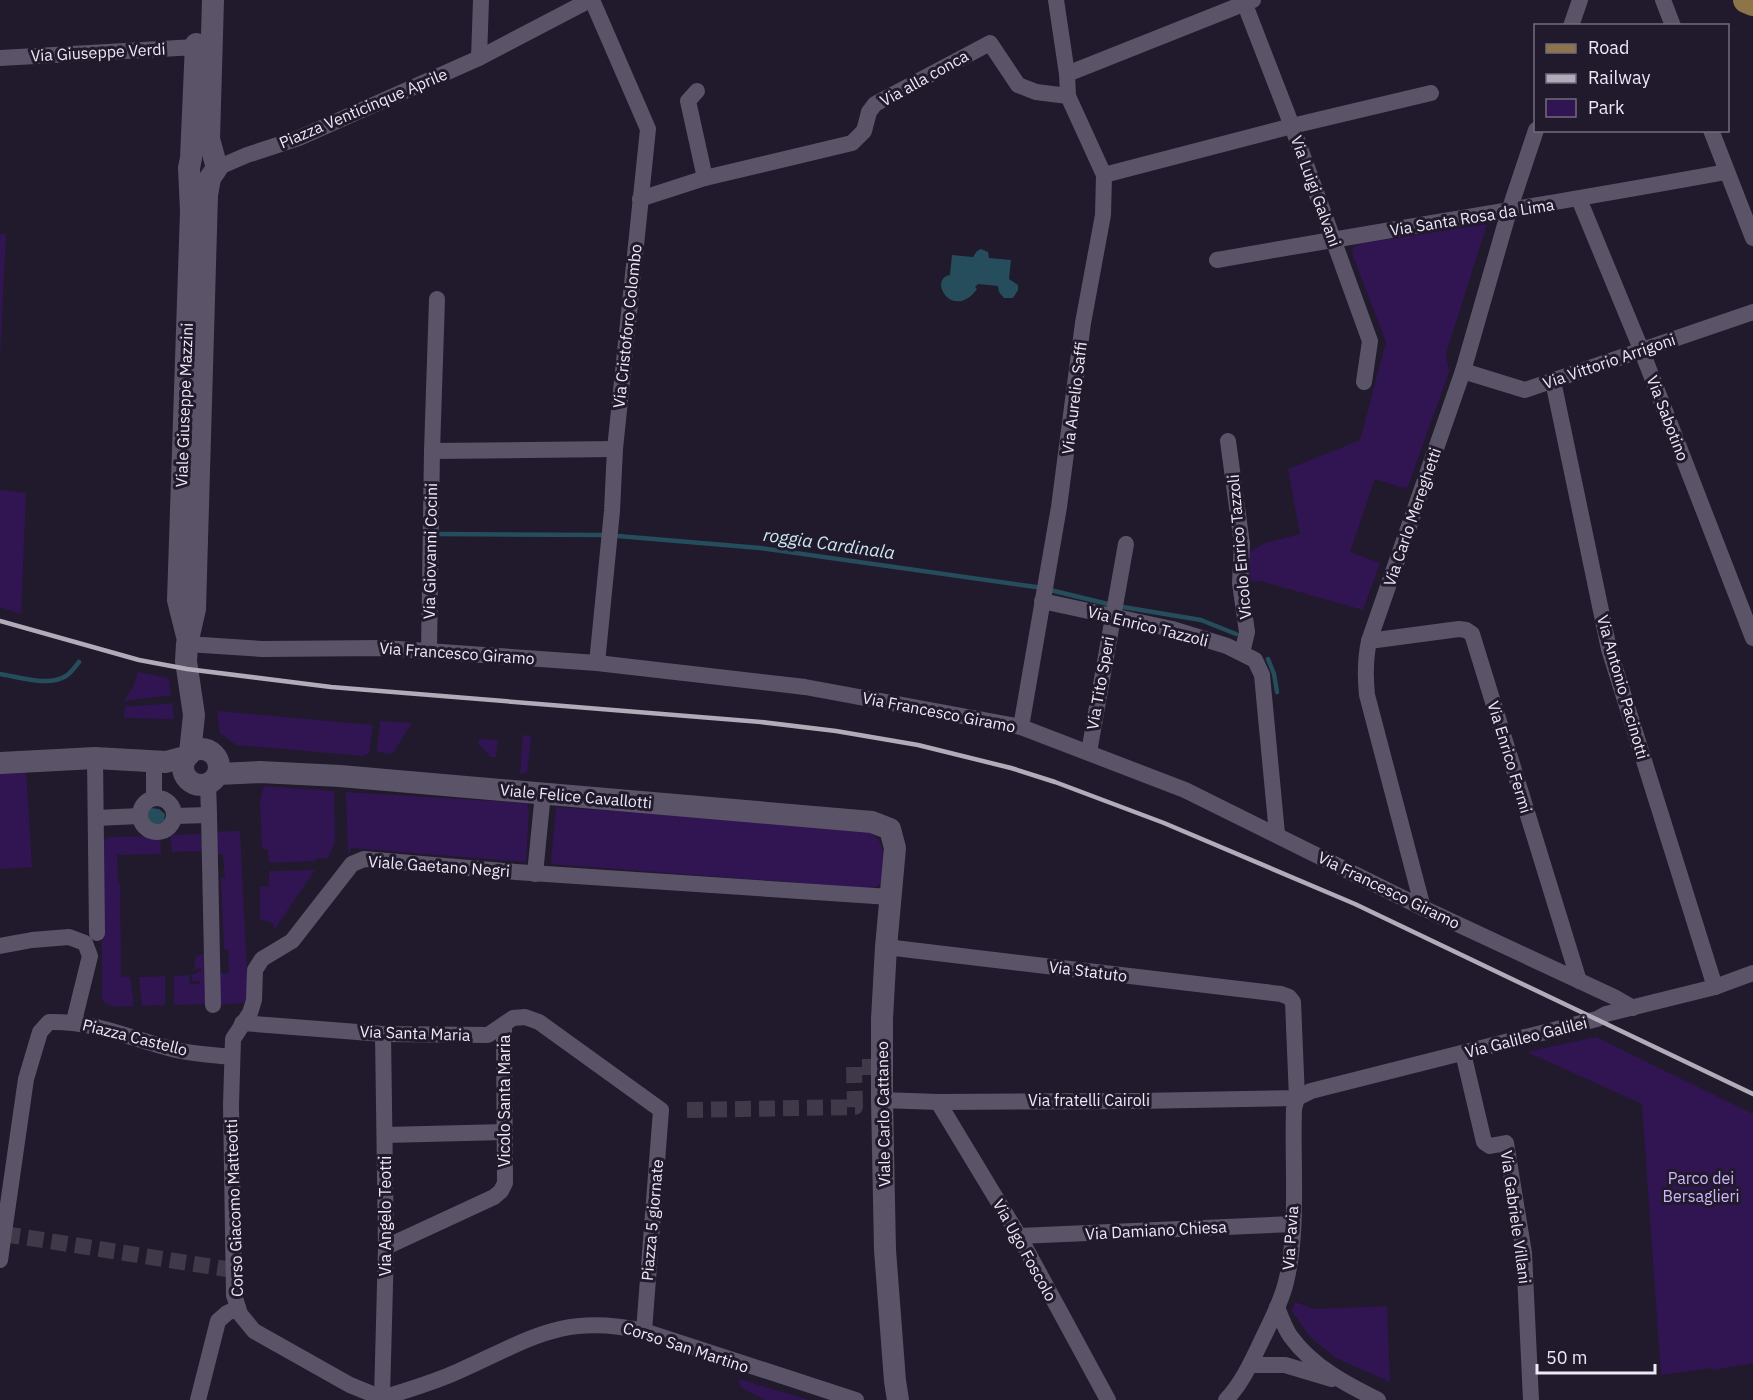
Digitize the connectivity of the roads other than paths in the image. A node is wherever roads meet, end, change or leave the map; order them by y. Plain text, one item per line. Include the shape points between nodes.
1 (198, 0) edge
2 (213, 0) edge
3 (481, 0) edge
4 (591, 0) edge
5 (1056, 0) edge
6 (1663, 0) edge
7 (1747, 0) edge
8 (1249, 1) edge
9 (1578, 3) edge
10 (1753, 3) edge
11 (1572, 24) edge
12 (1671, 24) edge
13 (196, 47) junction
14 (0, 58) edge
15 (478, 58) junction
16 (1067, 74) junction
17 (698, 91) dead end
18 (1431, 93) dead end
19 (1068, 96) junction
20 (1292, 126) junction
21 (1535, 132) edge
22 (1712, 132) edge
23 (206, 165) junction
24 (1726, 172) junction
25 (1104, 175) junction
26 (705, 178) junction
27 (640, 199) junction
28 (1579, 199) junction
29 (1509, 211) junction
30 (1753, 238) edge
31 (1333, 239) junction
32 (1217, 260) dead end
33 (437, 299) dead end
34 (1753, 312) edge
35 (1641, 350) junction
36 (1463, 371) junction
37 (1553, 381) junction
38 (1364, 382) dead end
39 (1228, 441) dead end
40 (615, 449) junction
41 (432, 451) junction
42 (1126, 544) dead end
43 (1042, 600) junction
44 (1112, 616) junction
45 (1753, 638) edge
46 (187, 640) junction
47 (1369, 641) junction
48 (429, 651) junction
49 (1242, 653) junction
50 (597, 663) junction
51 (1021, 727) junction
52 (1089, 752) junction
53 (95, 758) junction
54 (0, 763) edge
55 (193, 763) junction
56 (543, 793) junction
57 (154, 798) junction
58 (209, 815) junction
59 (140, 816) junction
60 (174, 816) junction
61 (96, 818) junction
62 (890, 829) joint
63 (1277, 834) junction
64 (535, 874) junction
65 (890, 897) junction
66 (1423, 908) junction
67 (97, 933) dead end
68 (0, 946) edge
69 (886, 946) junction
70 (1753, 973) edge
71 (1579, 981) junction
72 (1715, 987) junction
73 (1289, 997) joint
74 (213, 1005) dead end
75 (1633, 1008) junction
76 (246, 1018) junction
77 (74, 1021) junction
78 (504, 1026) junction
79 (383, 1034) junction
80 (1463, 1053) junction
81 (231, 1057) junction
82 (1297, 1098) junction
83 (882, 1100) junction
84 (938, 1102) junction
85 (662, 1110) joint
86 (506, 1132) junction
87 (384, 1135) junction
88 (1293, 1224) junction
89 (1019, 1236) junction
90 (386, 1248) junction
91 (0, 1260) edge
92 (1277, 1307) junction
93 (238, 1308) junction
94 (644, 1330) junction
95 (1250, 1365) junction
96 (1338, 1380) junction
97 (379, 1399) edge
98 (198, 1400) edge
99 (856, 1400) edge
100 (898, 1400) edge
101 (1108, 1400) edge
102 (1226, 1400) edge
103 (1378, 1400) edge
104 (1531, 1400) edge

1 - 13 street, Viale Giuseppe Mazzini
2 - 23 street, Viale Giuseppe Mazzini
3 - 15 street
4 - 15 street, Piazza Venticinque Aprile
4 - 27 street, Via Cristoforo Colombo via 648,129
5 - 16 street, Via Aurelio Saffi
6 - 12 street
7 - 10 main road
8 - 16 street
8 - 20 street, Via Luigi Galvani
9 - 11 street
13 - 14 street, Via Giuseppe Verdi
13 - 23 street, Viale Giuseppe Mazzini
15 - 23 street, Piazza Venticinque Aprile via 299,138
16 - 19 street, Via Aurelio Saffi
17 - 26 street via 688,101
18 - 20 street
19 - 25 street, Via Aurelio Saffi
19 - 26 street, Via alla conca via 1018,85 990,43 875,104 864,131 852,143
20 - 25 street
20 - 31 street, Via Luigi Galvani
21 - 29 street, Via Carlo Mereghetti
22 - 24 street
23 - 46 street, Viale Giuseppe Mazzini via 195,609
24 - 28 street, Via Santa Rosa da Lima
24 - 30 street
25 - 43 street, Via Aurelio Saffi via 1103,215
26 - 27 street, Via alla conca
27 - 40 street, Via Cristoforo Colombo
28 - 29 street, Via Santa Rosa da Lima
28 - 35 street, Via Sabotino
29 - 31 street, Via Santa Rosa da Lima
29 - 36 street, Via Carlo Mereghetti
31 - 32 street, Via Santa Rosa da Lima
31 - 38 street, Via Luigi Galvani via 1370,341
33 - 41 street, Via Giovanni Cocini
34 - 35 street, Via Vittorio Arrigoni
35 - 37 street, Via Vittorio Arrigoni
35 - 45 street, Via Sabotino
36 - 37 street, Via Vittorio Arrigoni via 1525,390
36 - 47 street, Via Carlo Mereghetti
37 - 72 street, Via Antonio Pacinotti via 1610,649
39 - 49 street, Vicolo Enrico Tazzoli via 1242,544 1240,583 1247,632
40 - 41 street
40 - 50 street, Via Cristoforo Colombo
41 - 48 street, Via Giovanni Cocini
42 - 44 street, Via Tito Speri
43 - 44 street, Via Enrico Tazzoli
43 - 51 street, Via Aurelio Saffi
44 - 49 street, Via Enrico Tazzoli via 1172,629
44 - 52 street, Via Tito Speri
46 - 48 street, Via Francesco Giramo via 262,649
46 - 55 street, Viale Giuseppe Mazzini via 194,715
47 - 66 street, Via Carlo Mereghetti via 1367,695
47 - 71 street, Via Enrico Fermi via 1459,629 1472,634
48 - 50 street, Via Francesco Giramo
49 - 63 street, Via Enrico Tazzoli via 1255,660 1262,675
50 - 51 street, Via Francesco Giramo via 805,687
51 - 52 street, Via Francesco Giramo
52 - 63 street, Via Francesco Giramo via 1185,790
53 - 54 street, Viale Felice Cavallotti
53 - 55 street, Viale Felice Cavallotti
53 - 61 street
55 - 56 street, Viale Felice Cavallotti via 229,763 260,772
55 - 57 street
55 - 58 street
56 - 62 street, Viale Felice Cavallotti via 872,822
56 - 64 street
57 - 59 street via 141,808
57 - 60 street via 170,805
58 - 60 street
58 - 74 street
59 - 60 street via 142,824 155,832 170,826
59 - 61 street
61 - 67 street
62 - 65 street, Viale Carlo Cattaneo via 895,848
63 - 66 street, Via Francesco Giramo
64 - 65 street, Viale Gaetano Negri
64 - 76 street, Viale Gaetano Negri via 364,859 352,864 292,941 261,959 255,970 254,1000
65 - 69 street, Viale Carlo Cattaneo
66 - 71 street, Via Francesco Giramo
68 - 77 street, Piazza Castello via 69,937 85,943 90,956
69 - 73 street, Via Statuto
69 - 83 street, Viale Carlo Cattaneo
70 - 72 street, Via Galileo Galilei
71 - 75 street, Via Francesco Giramo
72 - 75 street, Via Galileo Galilei
73 - 82 street, Via Pavia via 1293,1002
75 - 80 street, Via Galileo Galilei
76 - 79 street, Via Santa Maria
76 - 81 street, Corso Giacomo Matteotti via 233,1039
77 - 81 street, Piazza Castello via 176,1050
77 - 91 street, Piazza Castello via 49,1022 40,1032 26,1079
78 - 79 street, Via Santa Maria via 488,1035
78 - 85 street, Via Santa Maria via 513,1018 539,1022
78 - 86 street, Vicolo Santa Maria
79 - 87 street, Via Angelo Teotti
80 - 82 street, Via Galileo Galilei via 1311,1091
80 - 104 street, Via Gabriele Villani via 1480,1136 1490,1146 1506,1143 1524,1253
81 - 93 street, Corso Giacomo Matteotti via 233,1270
82 - 84 street, Via fratelli Cairoli
82 - 88 street, Via Pavia
83 - 84 street, Via fratelli Cairoli
83 - 100 street, Viale Carlo Cattaneo via 885,1250
84 - 89 street, Via Ugo Foscolo
85 - 94 street, Piazza 5 giornate
86 - 87 street
86 - 90 street, Vicolo Santa Maria via 505,1183 501,1191
87 - 90 street, Via Angelo Teotti
88 - 89 street, Via Damiano Chiesa
88 - 92 street, Via Pavia via 1290,1265
89 - 101 street, Via Ugo Foscolo
90 - 97 street, Via Angelo Teotti
92 - 95 street, Via Pavia
92 - 96 street via 1290,1336
93 - 97 street, Corso Giacomo Matteotti via 254,1331 277,1346
93 - 98 street via 218,1321
94 - 97 street, Corso San Martino via 590,1324 551,1330 457,1372
94 - 99 street, Corso San Martino
95 - 96 street via 1285,1365
95 - 102 street, Via Pavia
96 - 103 street

